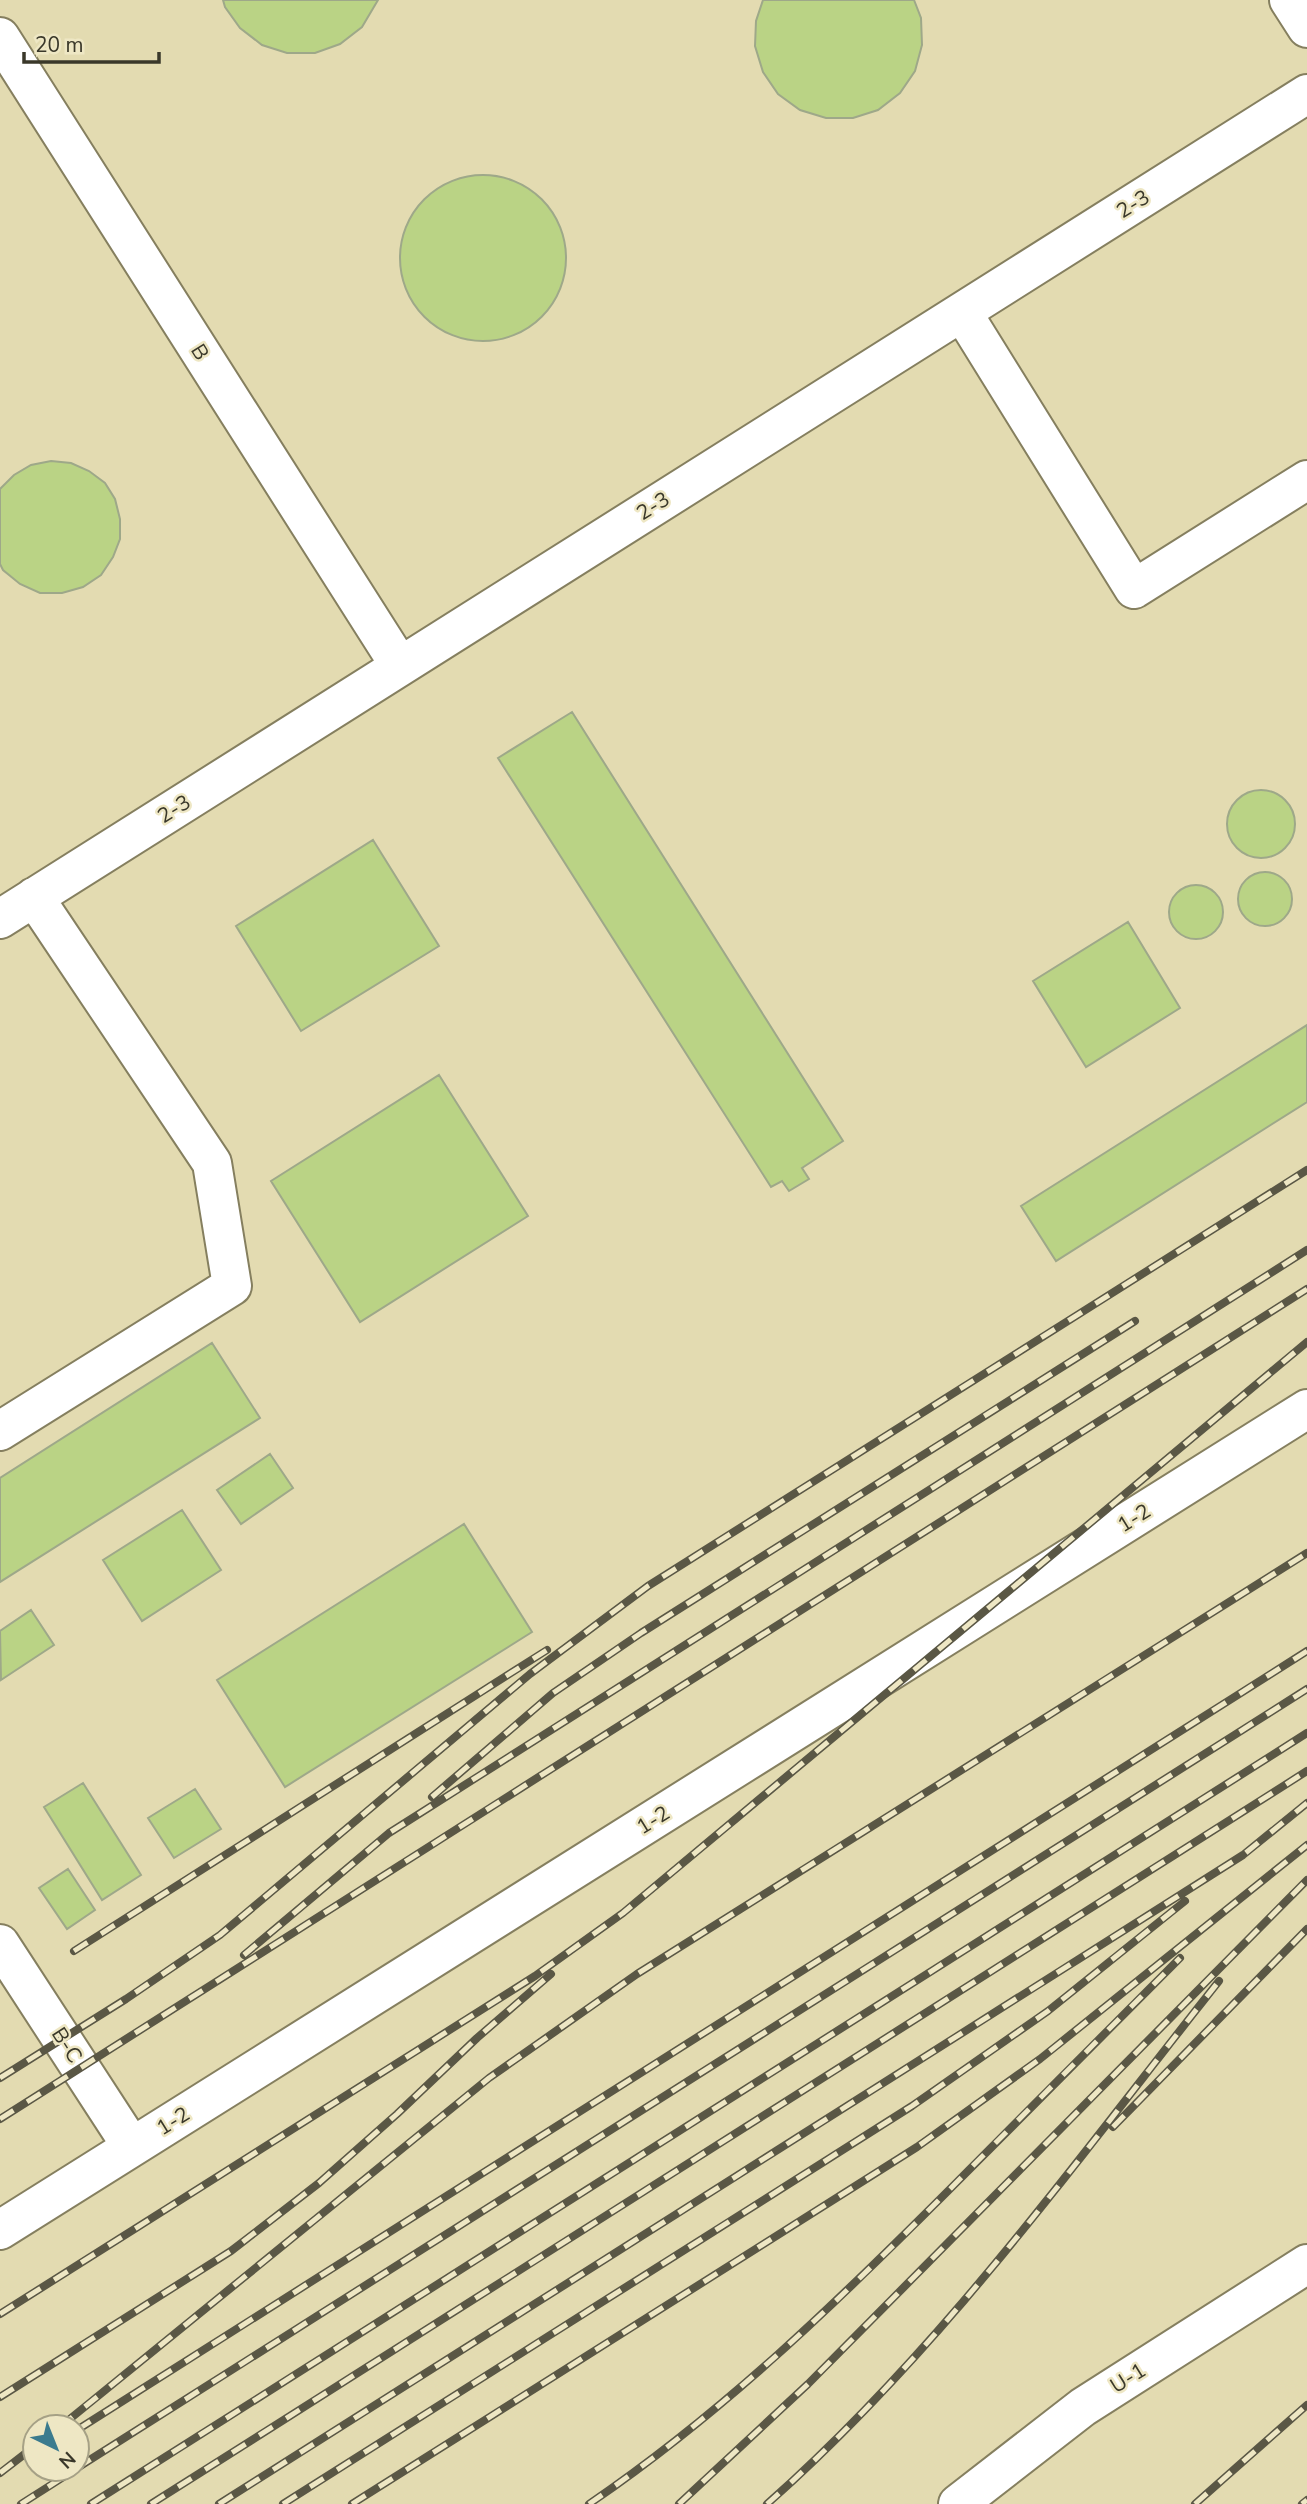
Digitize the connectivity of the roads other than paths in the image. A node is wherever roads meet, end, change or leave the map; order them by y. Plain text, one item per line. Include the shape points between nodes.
1 (1289, 0) edge
2 (1307, 28) edge
3 (0, 37) edge
4 (1307, 94) edge
5 (961, 312) junction
6 (1307, 480) edge
7 (400, 666) junction
8 (34, 897) junction
9 (0, 919) edge
10 (1307, 1409) edge
11 (0, 1432) edge
12 (0, 1944) edge
13 (132, 2147) junction
14 (0, 2230) edge
15 (1307, 2264) edge
16 (958, 2504) edge

1 - 2 lane
3 - 7 lane, B
4 - 5 lane, 2-3
5 - 6 lane via 1134,589
5 - 7 lane, 2-3
7 - 8 lane, 2-3
8 - 9 lane, 2-3
8 - 11 lane via 212,1163 232,1286
10 - 13 lane, 1-2
12 - 13 lane, B-C
13 - 14 lane, 1-2
15 - 16 lane, U-1 via 1083,2407

